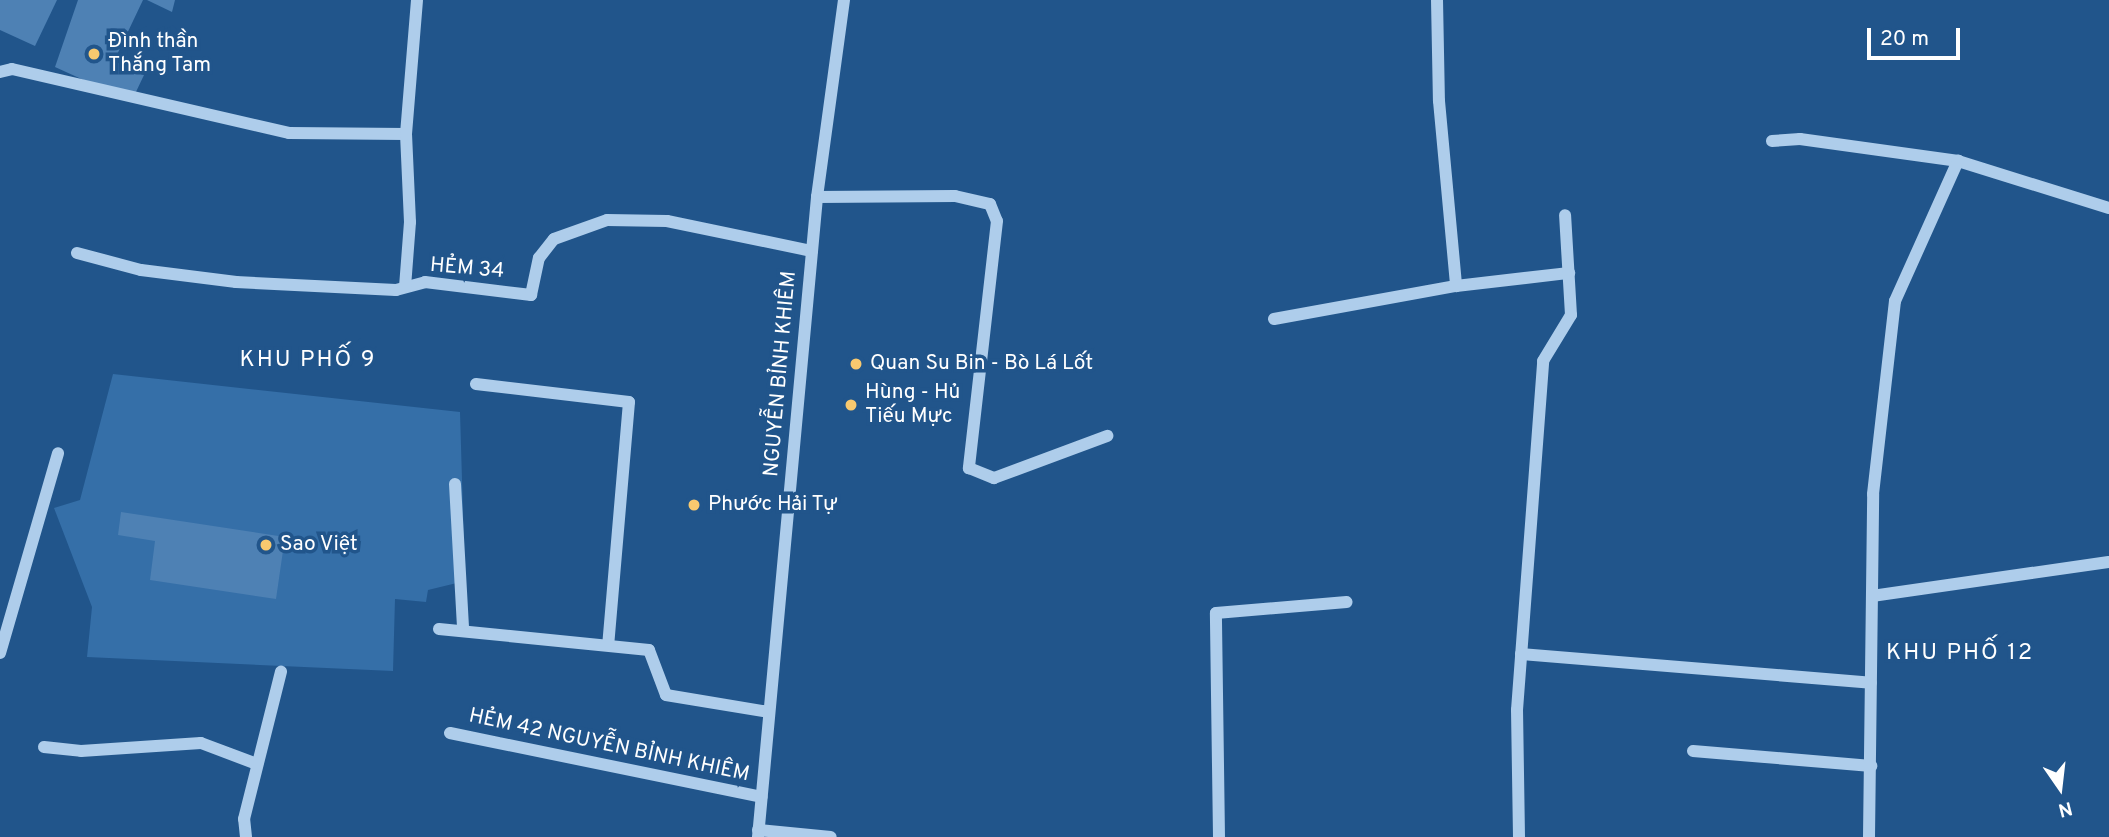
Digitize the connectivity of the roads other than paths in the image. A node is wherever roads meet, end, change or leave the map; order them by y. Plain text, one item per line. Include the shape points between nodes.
1 (417, 0) edge
2 (844, 0) edge
3 (1437, 0) edge
4 (0, 72) edge
5 (406, 134) junction
6 (1772, 141) dead end
7 (1958, 161) junction
8 (817, 197) junction
9 (2109, 208) edge
10 (1565, 215) dead end
11 (812, 251) junction
12 (77, 253) dead end
13 (1569, 273) junction
14 (1455, 286) junction
15 (405, 287) junction
16 (1274, 319) dead end
17 (475, 384) dead end
18 (1107, 436) dead end
19 (58, 453) dead end
20 (456, 484) dead end
21 (2109, 562) edge
22 (1872, 596) junction
23 (1347, 602) dead end
24 (439, 629) dead end
25 (463, 629) junction
26 (608, 645) junction
27 (0, 653) edge
28 (1521, 654) junction
29 (281, 672) dead end
30 (1871, 683) junction
31 (769, 712) junction
32 (450, 733) dead end
33 (44, 747) dead end
34 (1693, 751) dead end
35 (257, 764) junction
36 (1871, 766) junction
37 (761, 797) junction
38 (758, 834) edge
39 (246, 837) edge
40 (831, 837) edge
41 (1219, 837) edge
42 (1519, 837) edge
43 (1869, 837) edge

1 - 5 street
2 - 8 street, NGUYỄN BỈNH KHIÊM
3 - 14 street via 1439,101
4 - 5 street via 12,69 289,133
5 - 15 street via 410,222
6 - 7 street via 1800,139
7 - 9 street
7 - 22 street via 1895,301 1873,494
8 - 11 street, NGUYỄN BỈNH KHIÊM
8 - 18 street via 955,196 990,204 997,221 970,468 994,478
10 - 13 street
11 - 15 street, HẺM 34 via 667,221 607,220 554,239 539,258 531,295 425,282
11 - 31 street, NGUYỄN BỈNH KHIÊM
12 - 15 street, HẺM 34 via 141,270 236,282
13 - 14 street
13 - 28 street via 1571,316 1543,361
14 - 16 street
17 - 26 street via 629,402
19 - 27 street
20 - 25 street
21 - 22 street
22 - 30 street
23 - 41 street via 1216,612
24 - 25 street
25 - 26 street
26 - 31 street via 649,650 666,695
28 - 30 street
28 - 42 street
29 - 35 street
30 - 36 street
31 - 37 street, NGUYỄN BỈNH KHIÊM
32 - 37 street, HẺM 42 NGUYỄN BỈNH KHIÊM
33 - 35 street via 81,751 201,743
34 - 36 street
35 - 39 street via 244,819
36 - 43 street
37 - 38 street, NGUYỄN BỈNH KHIÊM
38 - 40 street

